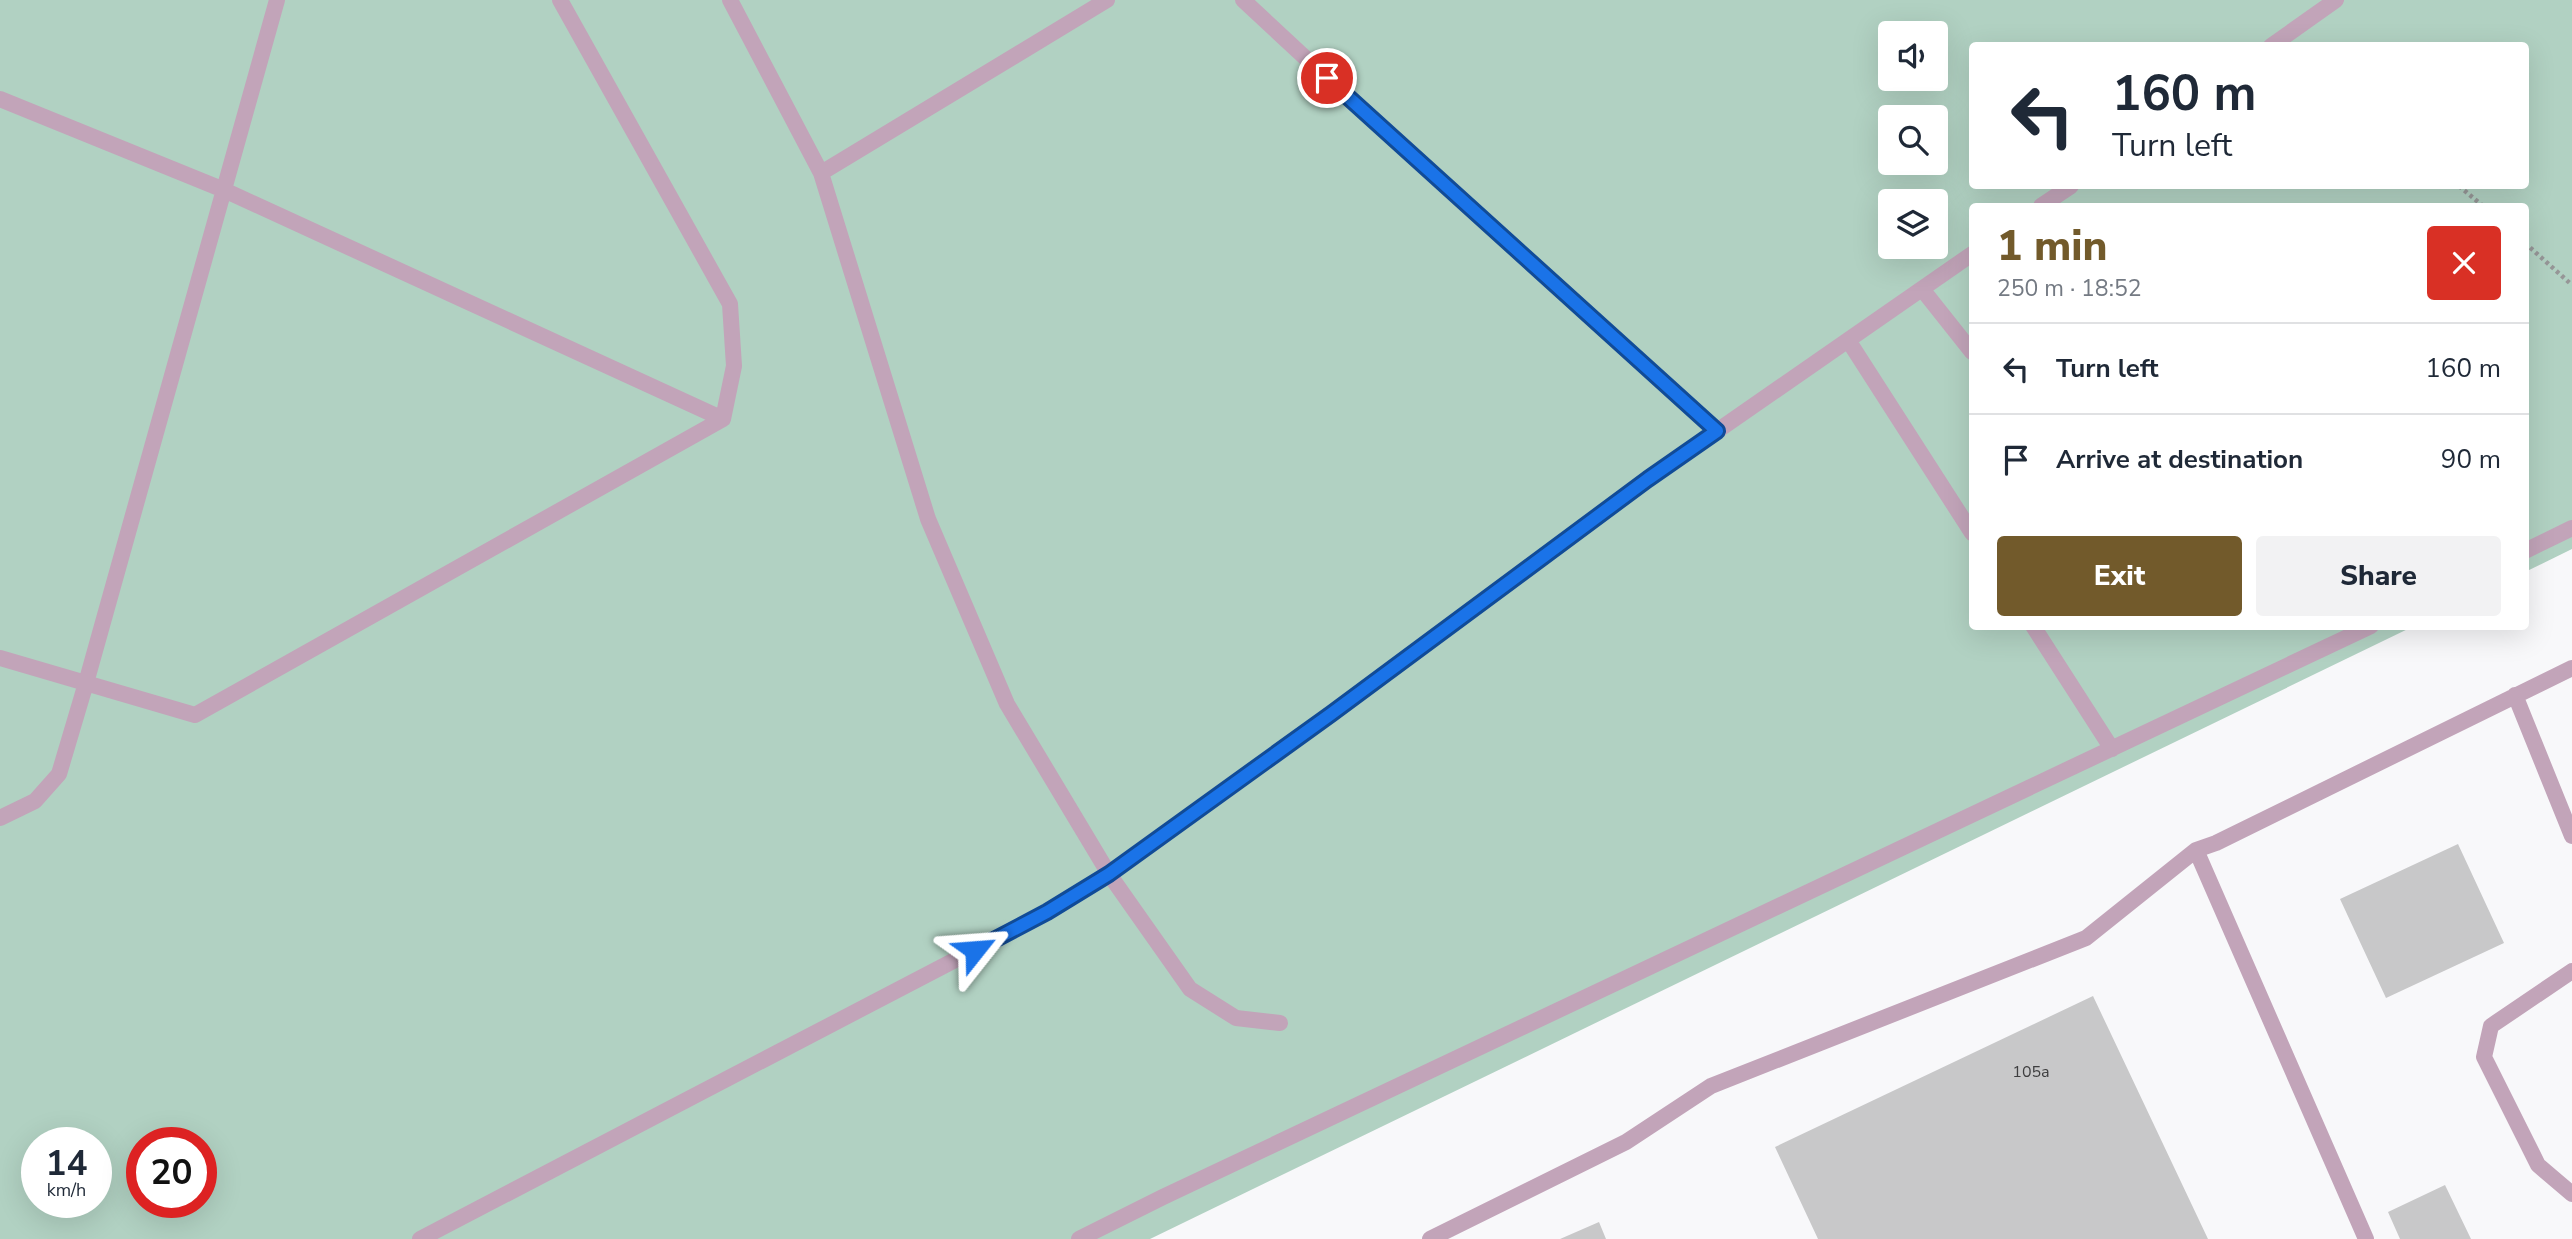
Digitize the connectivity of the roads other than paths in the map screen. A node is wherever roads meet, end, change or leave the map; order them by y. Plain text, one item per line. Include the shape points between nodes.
1 (277, 0) edge
2 (560, 0) edge
3 (730, 0) edge
4 (1107, 0) edge
5 (1243, 0) edge
6 (2328, 2) edge
7 (2276, 42) edge
8 (0, 99) edge
9 (821, 173) junction
10 (2066, 189) edge
11 (224, 190) junction
12 (2046, 203) edge
13 (1969, 256) edge
14 (1922, 289) junction
15 (1848, 340) junction
16 (1969, 348) edge
17 (723, 419) junction
18 (1717, 431) junction
19 (1969, 528) edge
20 (2572, 528) edge
21 (2529, 549) edge
22 (2036, 630) edge
23 (2363, 630) edge
24 (0, 658) edge
25 (2572, 668) edge
26 (86, 683) junction
27 (2515, 695) junction
28 (2112, 749) junction
29 (0, 818) edge
30 (2572, 836) edge
31 (2196, 850) junction
32 (1109, 874) junction
33 (2572, 971) edge
34 (1280, 1023) dead end
35 (2572, 1194) edge
36 (420, 1239) edge
37 (1079, 1239) edge
38 (1430, 1239) edge
39 (2366, 1239) edge

1 - 11 lane
2 - 17 lane via 730,304 734,366
3 - 9 lane
4 - 9 lane
5 - 18 lane
6 - 7 lane
8 - 11 lane
9 - 32 lane via 928,519 1007,704
10 - 12 lane
11 - 17 lane
11 - 26 lane
13 - 14 lane
14 - 15 lane
14 - 16 lane
15 - 18 lane
15 - 19 lane
17 - 26 lane via 195,715
18 - 32 lane
20 - 21 lane
22 - 28 lane
23 - 28 lane
24 - 26 lane
25 - 27 lane
26 - 29 lane via 59,774 35,801
27 - 30 lane
27 - 31 lane
28 - 37 lane
31 - 38 lane via 2086,938 1711,1086 1626,1142
31 - 39 lane
32 - 34 lane via 1190,989 1236,1018
32 - 36 lane via 1047,912
33 - 35 lane via 2491,1026 2484,1057 2538,1164

